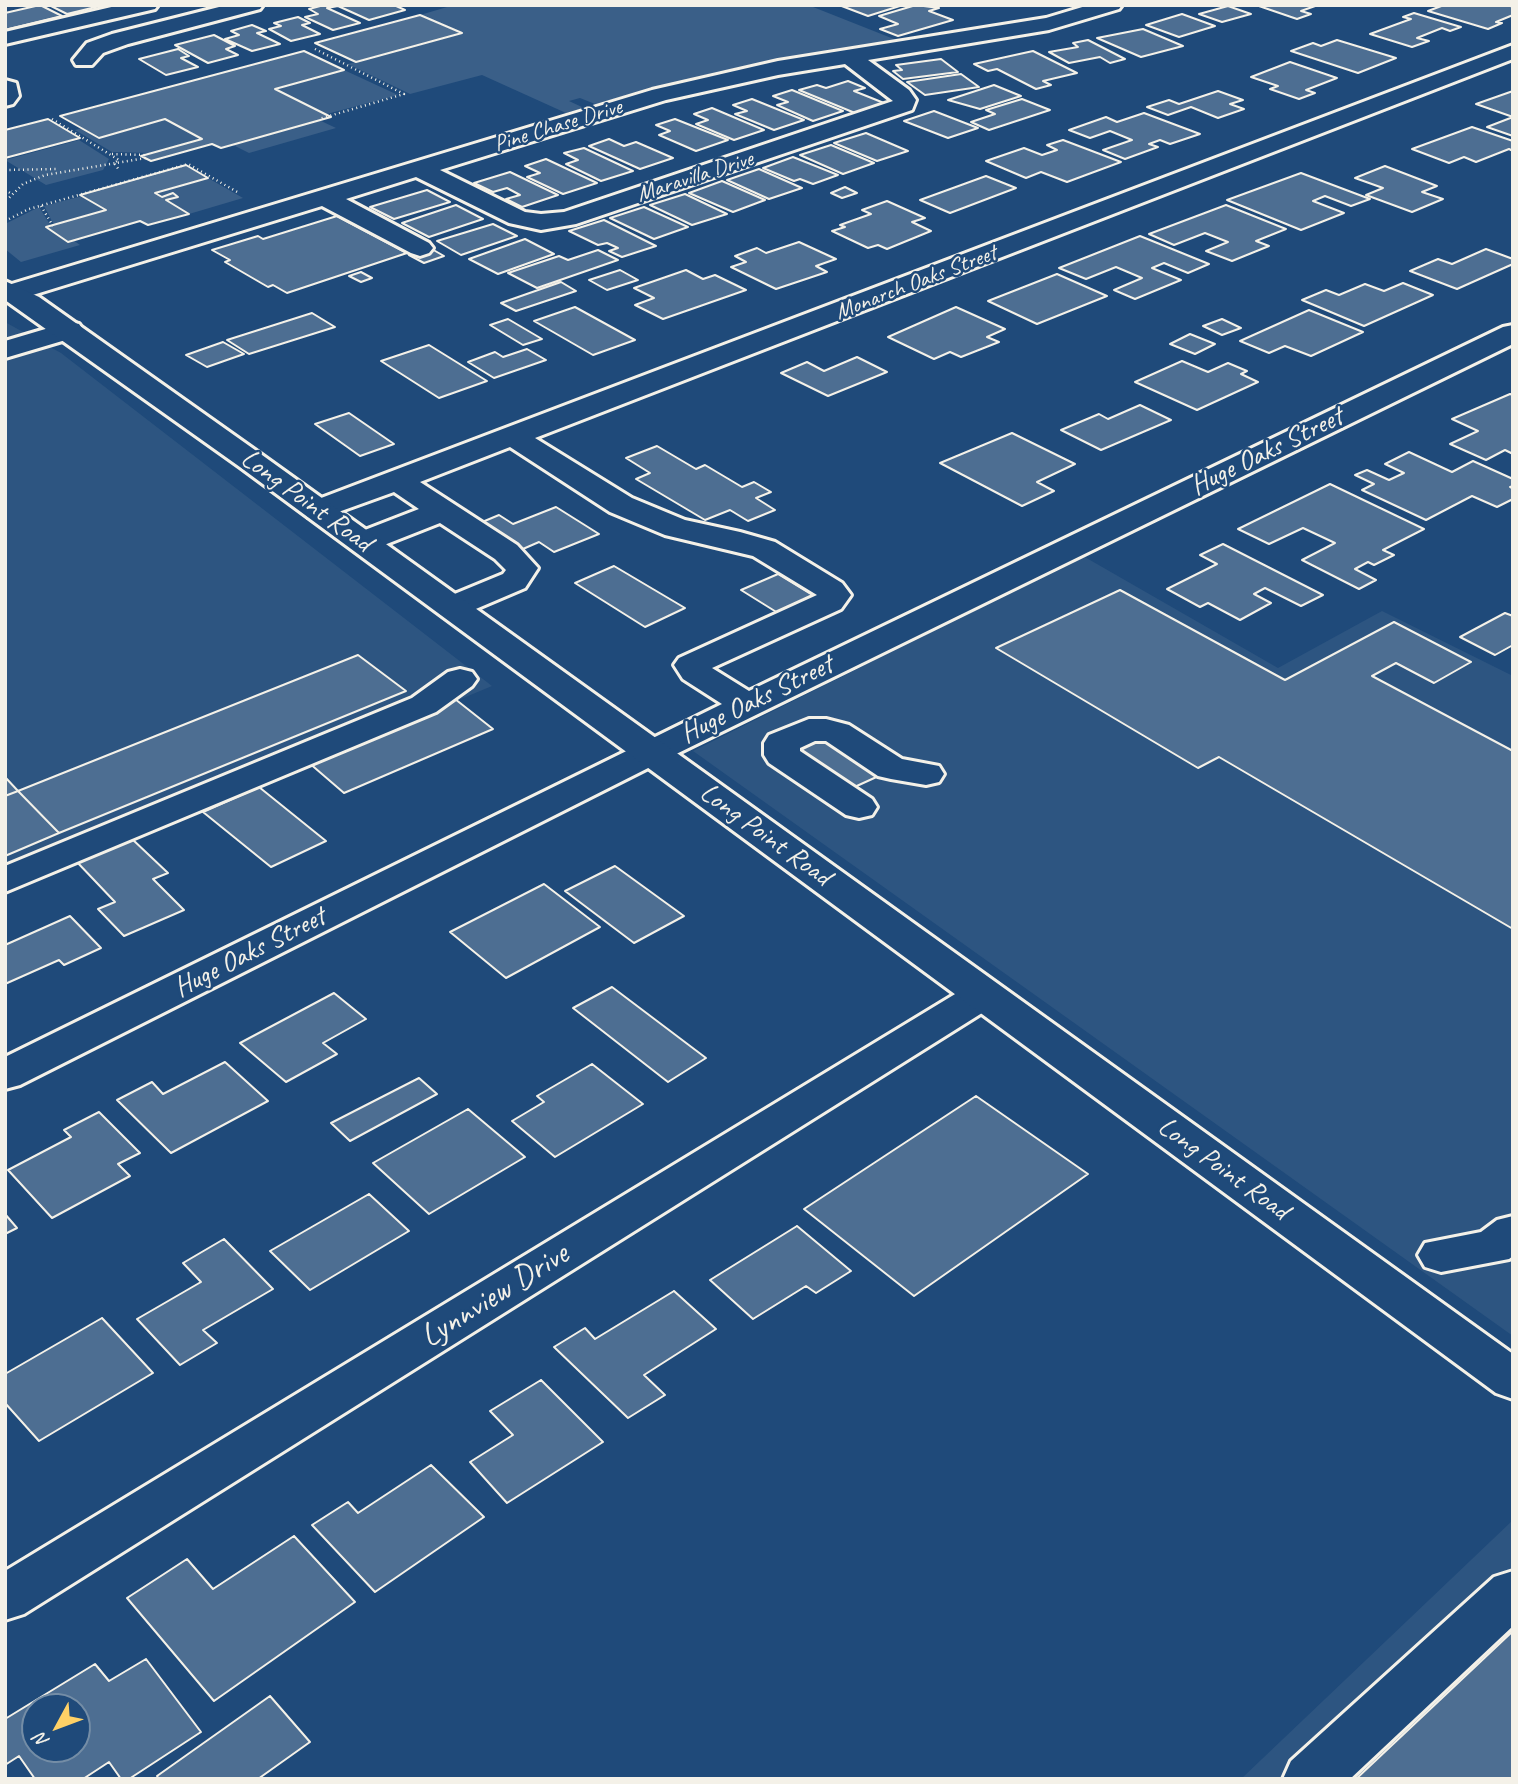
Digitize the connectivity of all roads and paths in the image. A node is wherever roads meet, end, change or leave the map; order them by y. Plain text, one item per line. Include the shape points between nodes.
1 (148, 5) edge
2 (253, 5) edge
3 (1112, 5) edge
4 (1011, 10) dead end
5 (1049, 24) junction
6 (5, 38) edge
7 (315, 49) dead end
8 (1513, 51) edge
9 (849, 56) junction
10 (84, 60) dead end
11 (869, 71) junction
12 (52, 119) dead end
13 (320, 119) dead end
14 (111, 155) junction
15 (114, 163) junction
16 (188, 164) dead end
17 (417, 168) junction
18 (68, 169) junction
19 (5, 170) edge
20 (119, 170) dead end
21 (445, 182) junction
22 (5, 190) edge
23 (12, 194) junction
24 (324, 197) junction
25 (5, 198) edge
26 (41, 206) junction
27 (5, 221) edge
28 (53, 226) dead end
29 (420, 248) dead end
30 (8, 285) edge
31 (69, 330) junction
32 (1513, 333) edge
33 (5, 350) edge
34 (512, 436) junction
35 (396, 480) junction
36 (319, 510) junction
37 (442, 511) junction
38 (363, 542) junction
39 (452, 607) junction
40 (460, 679) dead end
41 (747, 705) junction
42 (651, 752) junction
43 (926, 774) dead end
44 (859, 807) dead end
45 (5, 880) edge
46 (984, 994) junction
47 (5, 1075) edge
48 (1513, 1232) edge
49 (1441, 1255) dead end
50 (1513, 1381) edge
51 (1513, 1593) edge
52 (5, 1598) edge
53 (1311, 1779) edge

1 - 6 street
2 - 10 street via 120,39 95,48
3 - 5 street, Pine Chase Drive
4 - 5 street
5 - 9 street, Pine Chase Drive
7 - 13 path via 404,94
8 - 34 street, Monarch Oaks Street
9 - 11 street, Maravilla Drive
9 - 17 street, Pine Chase Drive via 660,95
11 - 21 street via 721,98
11 - 21 street, Maravilla Drive via 901,95 904,105 567,219 541,222 518,218
12 - 14 path
14 - 15 path via 119,160
14 - 15 path via 146,156
15 - 18 path
15 - 20 path
16 - 26 path
17 - 21 street, Maravilla Drive
17 - 24 street, Pine Chase Drive
18 - 19 path
18 - 23 path via 29,181
22 - 23 path
23 - 25 path
24 - 29 street
24 - 30 street, Pine Chase Drive
26 - 27 path
26 - 28 path
30 - 31 street, Long Point Road
31 - 33 street
31 - 36 street, Long Point Road
32 - 41 street, Huge Oaks Street
34 - 35 street, Monarch Oaks Street
34 - 41 street via 621,505 677,528 764,549 831,590 835,595 829,601 691,665
35 - 36 street, Monarch Oaks Street
35 - 37 street
36 - 38 street, Long Point Road
37 - 38 street
37 - 39 street via 506,552 522,568 514,581
38 - 39 street, Long Point Road
39 - 42 street, Long Point Road
40 - 45 street via 424,705
41 - 42 street, Huge Oaks Street
42 - 46 street, Long Point Road
42 - 47 street, Huge Oaks Street
43 - 44 street via 891,768 837,732 808,730 782,743 782,755
46 - 50 street, Long Point Road
46 - 52 street, Lynnview Drive
48 - 49 street via 1493,1247
51 - 53 street

